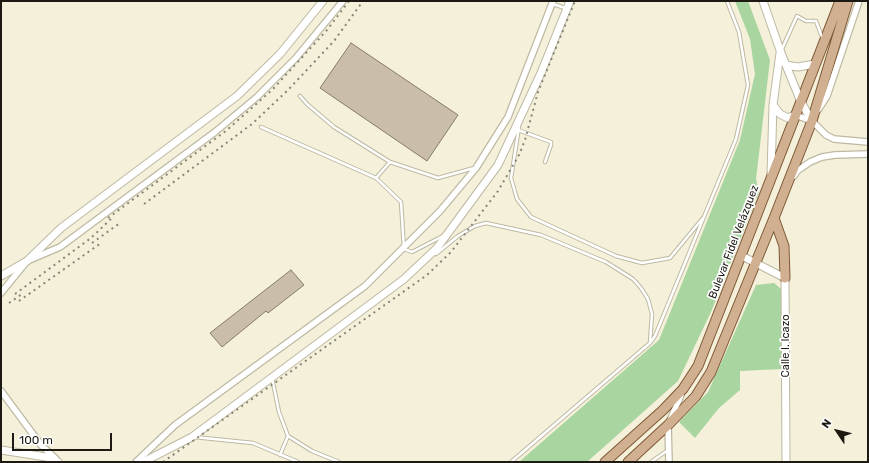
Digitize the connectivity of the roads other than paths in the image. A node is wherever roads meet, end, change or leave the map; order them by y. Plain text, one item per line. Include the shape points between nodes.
1 (323, 1) edge
2 (343, 1) edge
3 (570, 1) edge
4 (727, 1) edge
5 (763, 1) edge
6 (840, 1) edge
7 (848, 1) edge
8 (859, 1) edge
9 (553, 2) edge
10 (567, 9) junction
11 (824, 42) junction
12 (780, 53) junction
13 (815, 64) junction
14 (786, 65) junction
15 (300, 96) dead end
16 (800, 102) junction
17 (773, 105) junction
18 (795, 115) junction
19 (521, 116) junction
20 (812, 121) junction
21 (261, 127) dead end
22 (518, 130) junction
23 (868, 142) edge
24 (868, 154) edge
25 (390, 162) junction
26 (546, 162) dead end
27 (476, 168) junction
28 (376, 178) junction
29 (771, 180) junction
30 (784, 194) junction
31 (706, 214) junction
32 (774, 218) junction
33 (449, 232) junction
34 (404, 249) junction
35 (742, 256) junction
36 (27, 261) junction
37 (756, 262) junction
38 (418, 268) junction
39 (1, 276) edge
40 (785, 278) junction
41 (1, 293) edge
42 (650, 343) junction
43 (272, 377) junction
44 (683, 389) junction
45 (1, 391) edge
46 (668, 426) junction
47 (288, 436) junction
48 (192, 437) junction
49 (1, 450) edge
50 (668, 450) junction
51 (280, 455) junction
52 (59, 462) edge
53 (136, 462) edge
54 (143, 462) edge
55 (298, 462) edge
56 (339, 462) edge
57 (511, 462) edge
58 (605, 462) edge
59 (628, 462) edge
60 (651, 462) edge
61 (669, 462) edge
62 (786, 462) edge

1 - 36 street via 280,54 237,96 61,228
2 - 36 street via 296,58 257,97 216,132 60,248
3 - 10 street
4 - 31 lane via 739,32 748,85 736,139
5 - 12 street
6 - 11 main road, Bulevar Fidel Velázquez
7 - 20 main road
8 - 20 street via 827,96
9 - 10 lane
9 - 27 street via 508,117
10 - 19 street
11 - 12 lane via 816,21 806,21 797,16
11 - 13 main road, Bulevar Fidel Velázquez
12 - 14 street
12 - 17 street
13 - 14 street via 798,67
13 - 16 main road, Bulevar Fidel Velázquez
14 - 16 street
15 - 25 lane via 334,127
16 - 18 main road, Bulevar Fidel Velázquez
16 - 20 street
17 - 18 street via 780,114 788,118
17 - 29 street
18 - 20 street
18 - 29 main road, Bulevar Fidel Velázquez
19 - 22 lane
19 - 33 street via 498,165
20 - 23 street via 834,139
20 - 30 main road
21 - 28 lane
22 - 26 lane via 550,142
22 - 31 lane via 511,178 517,199 524,209 532,217 616,256 642,263 670,258
24 - 30 street via 835,155 810,162 797,171
25 - 27 lane via 438,178
25 - 28 lane
27 - 34 street
28 - 34 lane via 401,202
29 - 35 main road, Bulevar Fidel Velázquez
30 - 32 main road
31 - 42 lane
32 - 37 main road
32 - 40 main road via 784,246
33 - 34 lane via 412,252
33 - 38 street
34 - 53 street via 365,286 175,425
35 - 37 street
35 - 44 main road, Bulevar Fidel Velázquez via 707,346
36 - 39 street
36 - 41 street
37 - 40 street
37 - 46 main road via 711,372 696,396
38 - 42 lane via 458,236 486,223 541,235 606,262 633,278 642,288 652,314
38 - 43 street
40 - 62 street, Calle I. Icazo
42 - 57 lane
43 - 47 lane via 279,412
43 - 48 street
44 - 46 street
44 - 58 main road, Bulevar Fidel Velázquez via 664,410
45 - 52 street via 42,445
46 - 50 street
46 - 59 main road
47 - 51 lane
47 - 56 lane
48 - 51 lane via 253,443
48 - 54 street
49 - 52 street
50 - 60 lane
50 - 61 street
51 - 55 lane

